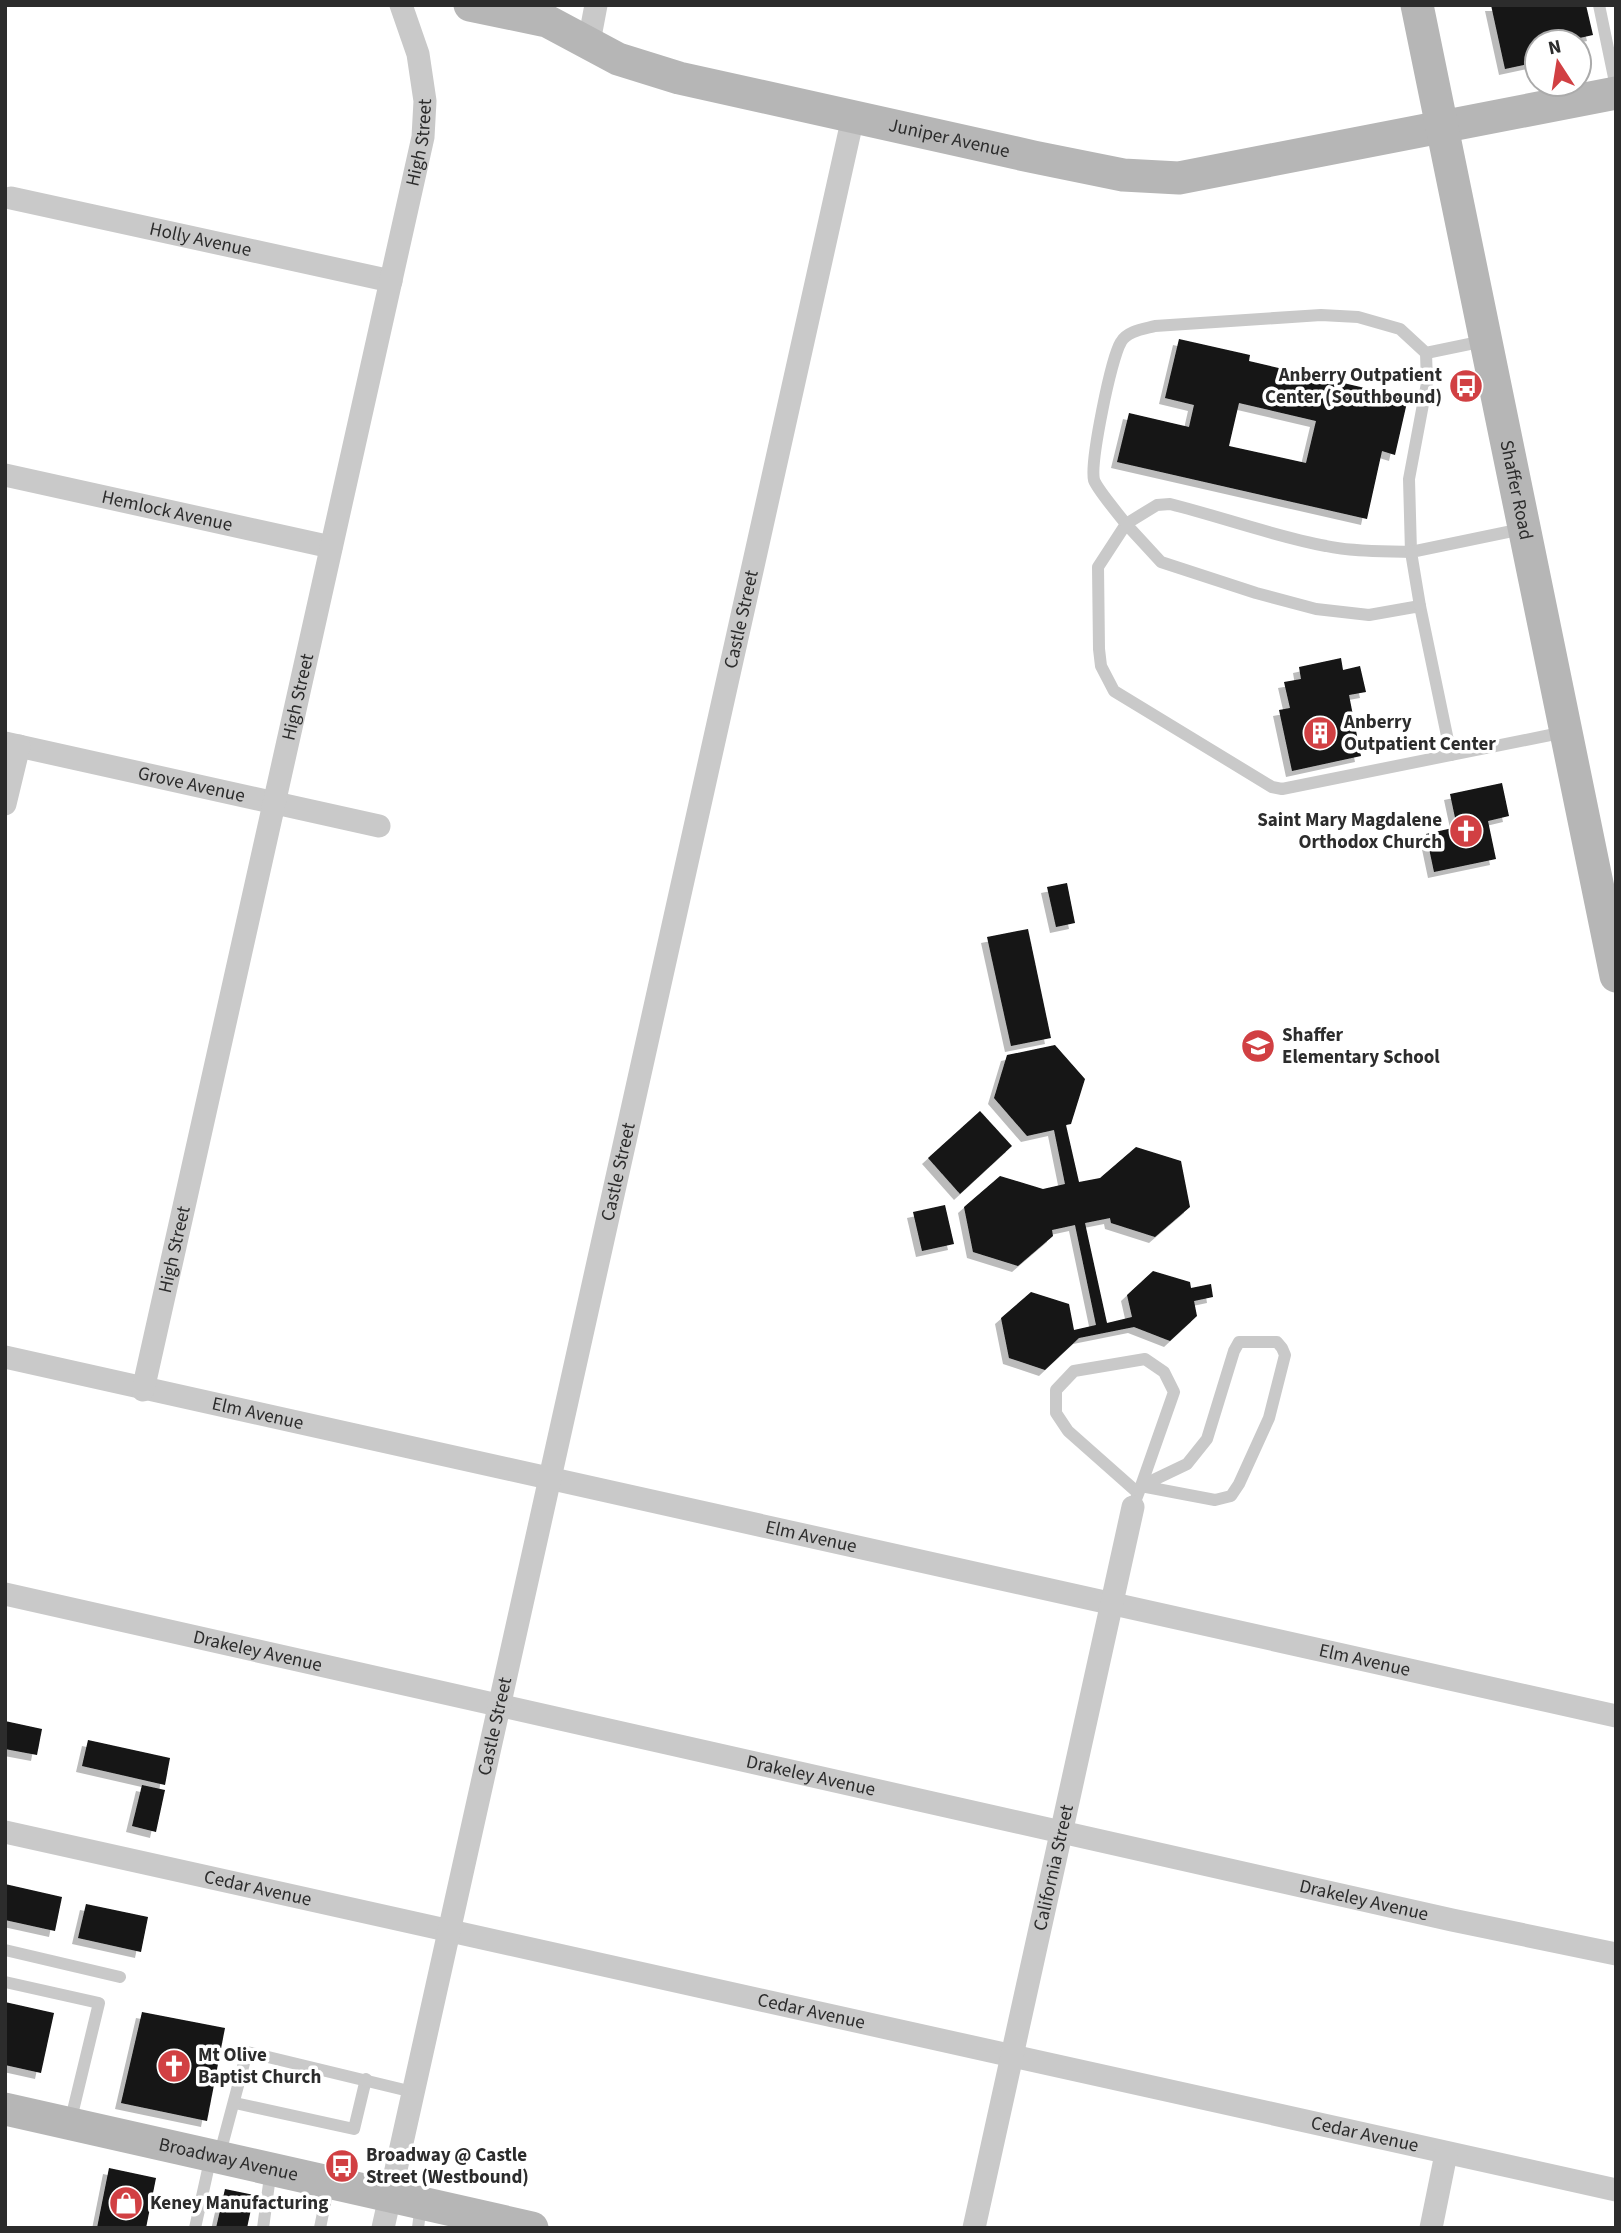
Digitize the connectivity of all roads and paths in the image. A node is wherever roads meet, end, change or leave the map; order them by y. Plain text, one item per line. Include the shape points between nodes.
1 (401, 5) edge
2 (470, 5) edge
3 (596, 5) edge
4 (1417, 5) edge
5 (1599, 5) edge
6 (1610, 26) edge
7 (589, 42) junction
8 (1616, 87) edge
9 (1616, 93) edge
10 (853, 117) junction
11 (1442, 128) junction
12 (10, 198) dead end
13 (391, 281) junction
14 (1485, 341) junction
15 (1426, 353) junction
16 (5, 475) edge
17 (1126, 524) junction
18 (1524, 528) junction
19 (331, 547) junction
20 (1411, 552) junction
21 (1420, 606) junction
22 (1566, 732) junction
23 (12, 744) edge
24 (1451, 755) junction
25 (274, 803) junction
26 (5, 804) edge
27 (379, 826) dead end
28 (1615, 973) edge
29 (5, 1357) edge
30 (143, 1390) junction
31 (550, 1479) junction
32 (1137, 1495) junction
33 (5, 1594) edge
34 (1112, 1605) junction
35 (498, 1706) junction
36 (1616, 1716) edge
37 (5, 1832) edge
38 (1062, 1832) junction
39 (448, 1931) junction
40 (5, 1950) edge
41 (1616, 1954) edge
42 (120, 1977) dead end
43 (5, 1982) edge
44 (1012, 2057) junction
45 (366, 2079) junction
46 (413, 2092) junction
47 (235, 2103) junction
48 (5, 2109) edge
49 (70, 2124) junction
50 (1446, 2154) junction
51 (215, 2156) junction
52 (271, 2169) junction
53 (329, 2182) junction
54 (1616, 2190) edge
55 (410, 2209) edge
56 (195, 2228) edge
57 (263, 2228) edge
58 (320, 2228) edge
59 (383, 2228) edge
60 (532, 2228) edge
61 (974, 2228) edge
62 (1431, 2228) edge

1 - 13 street, High Street via 418,54 425,101 422,137
2 - 7 street, Juniper Avenue via 547,21
3 - 7 street
4 - 11 street, Shaffer Road
5 - 6 lane
6 - 8 lane
7 - 10 street, Juniper Avenue via 618,59 679,78
9 - 11 street, Juniper Avenue
10 - 11 street, Juniper Avenue via 1123,175 1179,178
10 - 31 street, Castle Street
11 - 14 street, Shaffer Road
12 - 13 street, Holly Avenue
13 - 19 street, High Street
14 - 15 lane
14 - 18 street, Shaffer Road
15 - 17 lane via 1400,329 1358,317 1154,326 1133,332 1121,341 1095,443 1094,481
15 - 20 lane via 1427,383 1409,479
16 - 19 street, Hemlock Avenue
17 - 20 lane via 1157,505 1170,504 1328,547
17 - 21 lane via 1161,562 1256,593 1316,609 1369,615
17 - 24 lane via 1098,566 1101,666 1114,691 1282,789
18 - 20 lane
18 - 22 street, Shaffer Road
19 - 25 street, High Street
20 - 21 lane
21 - 24 lane
22 - 24 lane
22 - 28 street, Shaffer Road
23 - 25 street, Grove Avenue
23 - 26 street
25 - 27 street, Grove Avenue
25 - 30 street, High Street
29 - 30 street, Elm Avenue
30 - 31 street, Elm Avenue
31 - 34 street, Elm Avenue
31 - 35 street, Castle Street
32 - 32 lane via 1174,1392 1164,1372 1146,1359 1074,1371 1056,1390 1056,1413 1068,1431
32 - 32 lane via 1215,1500 1231,1496 1269,1419 1285,1354 1277,1342 1240,1342 1207,1439 1187,1464
32 - 34 street, California Street
33 - 35 street, Drakeley Avenue
34 - 36 street, Elm Avenue
34 - 38 street, California Street
35 - 38 street, Drakeley Avenue
35 - 39 street, Castle Street
37 - 39 street, Cedar Avenue
38 - 41 street, Drakeley Avenue
38 - 44 street, California Street
39 - 44 street, Cedar Avenue
39 - 46 street, Castle Street
40 - 42 lane
43 - 49 lane via 99,2003
44 - 50 street, Cedar Avenue
44 - 61 street, California Street
45 - 46 lane
45 - 47 lane via 354,2129
45 - 47 lane via 247,2052
46 - 55 street, Castle Street
47 - 51 lane
48 - 49 street, Broadway Avenue
49 - 51 street, Broadway Avenue
50 - 54 street, Cedar Avenue
50 - 62 street
51 - 52 street, Broadway Avenue
51 - 56 lane
52 - 53 street, Broadway Avenue
52 - 57 lane
53 - 55 street, Broadway Avenue
53 - 58 lane
55 - 59 street, Castle Street
55 - 60 street, Broadway Avenue

